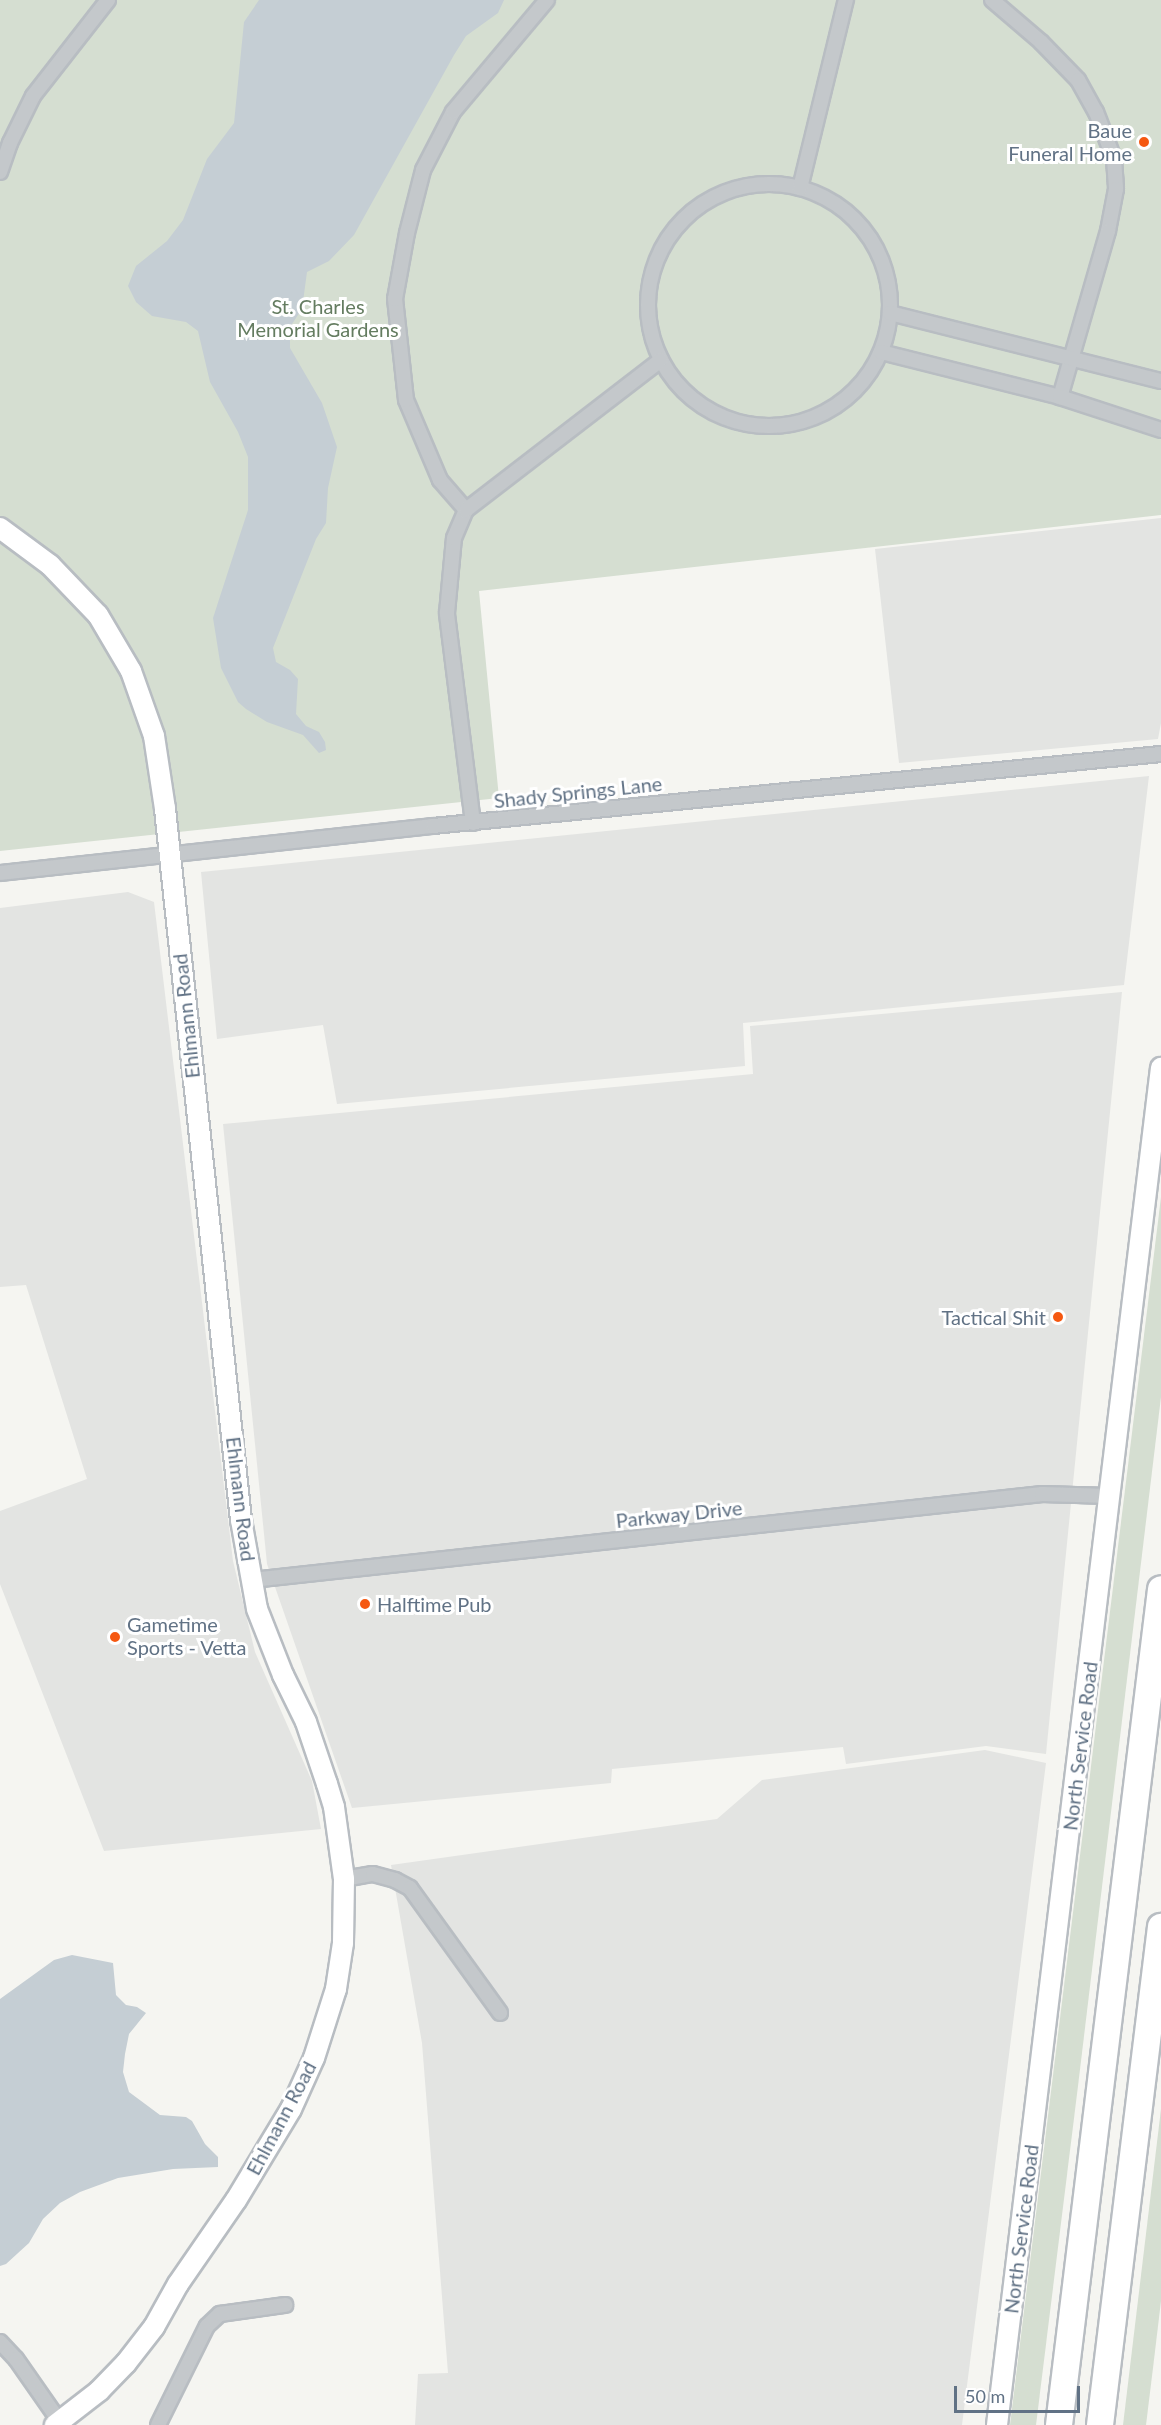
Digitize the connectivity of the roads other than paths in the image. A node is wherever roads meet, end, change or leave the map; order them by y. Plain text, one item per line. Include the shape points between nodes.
1 (108, 0) edge
2 (547, 0) edge
3 (846, 0) edge
4 (992, 0) edge
5 (0, 172) edge
6 (800, 188) junction
7 (890, 313) junction
8 (881, 352) junction
9 (1071, 359) junction
10 (661, 360) junction
11 (1161, 381) edge
12 (1060, 397) junction
13 (1161, 430) edge
14 (466, 510) junction
15 (0, 528) edge
16 (1161, 754) edge
17 (473, 823) junction
18 (169, 856) junction
19 (0, 873) edge
20 (1161, 1068) edge
21 (1110, 1496) junction
22 (252, 1580) junction
23 (1161, 1589) edge
24 (344, 1879) junction
25 (1161, 1927) edge
26 (500, 2013) dead end
27 (285, 2305) dead end
28 (0, 2342) edge
29 (59, 2424) edge
30 (158, 2425) edge
31 (997, 2425) edge
32 (1059, 2425) edge
33 (1100, 2425) edge

1 - 5 street via 33,96
2 - 14 street via 453,112 423,170 394,299 406,400 440,480
3 - 6 street
4 - 9 street via 1078,80 1096,112 1114,159 1116,189 1108,231
6 - 7 street via 831,201 856,222 876,249 887,280
6 - 10 street via 766,184 731,189 700,205 675,229 657,259 648,292 649,327
7 - 8 street
7 - 9 street
8 - 10 street via 863,381 838,405 807,421 774,427 739,423 708,410 681,389
8 - 12 street
9 - 11 street
9 - 12 street
10 - 14 street
12 - 13 street
14 - 17 street via 454,538 447,613
15 - 18 street, Ehlmann Road via 75,589 98,615 131,671 154,736
16 - 17 street, Shady Springs Lane
17 - 18 street, Shady Springs Lane
18 - 19 street, Shady Springs Lane
18 - 22 street, Ehlmann Road via 241,1520
20 - 21 street, North Service Road
21 - 22 street, Parkway Drive via 1042,1494
21 - 31 street, North Service Road
22 - 24 street, Ehlmann Road via 268,1641 306,1722 327,1784
23 - 32 highway
24 - 26 street via 373,1874 410,1888
24 - 29 street, Ehlmann Road via 343,1943 336,1989 314,2058 291,2109 154,2327 99,2391
25 - 33 highway
27 - 30 street via 220,2314 207,2326
28 - 29 street via 16,2359

